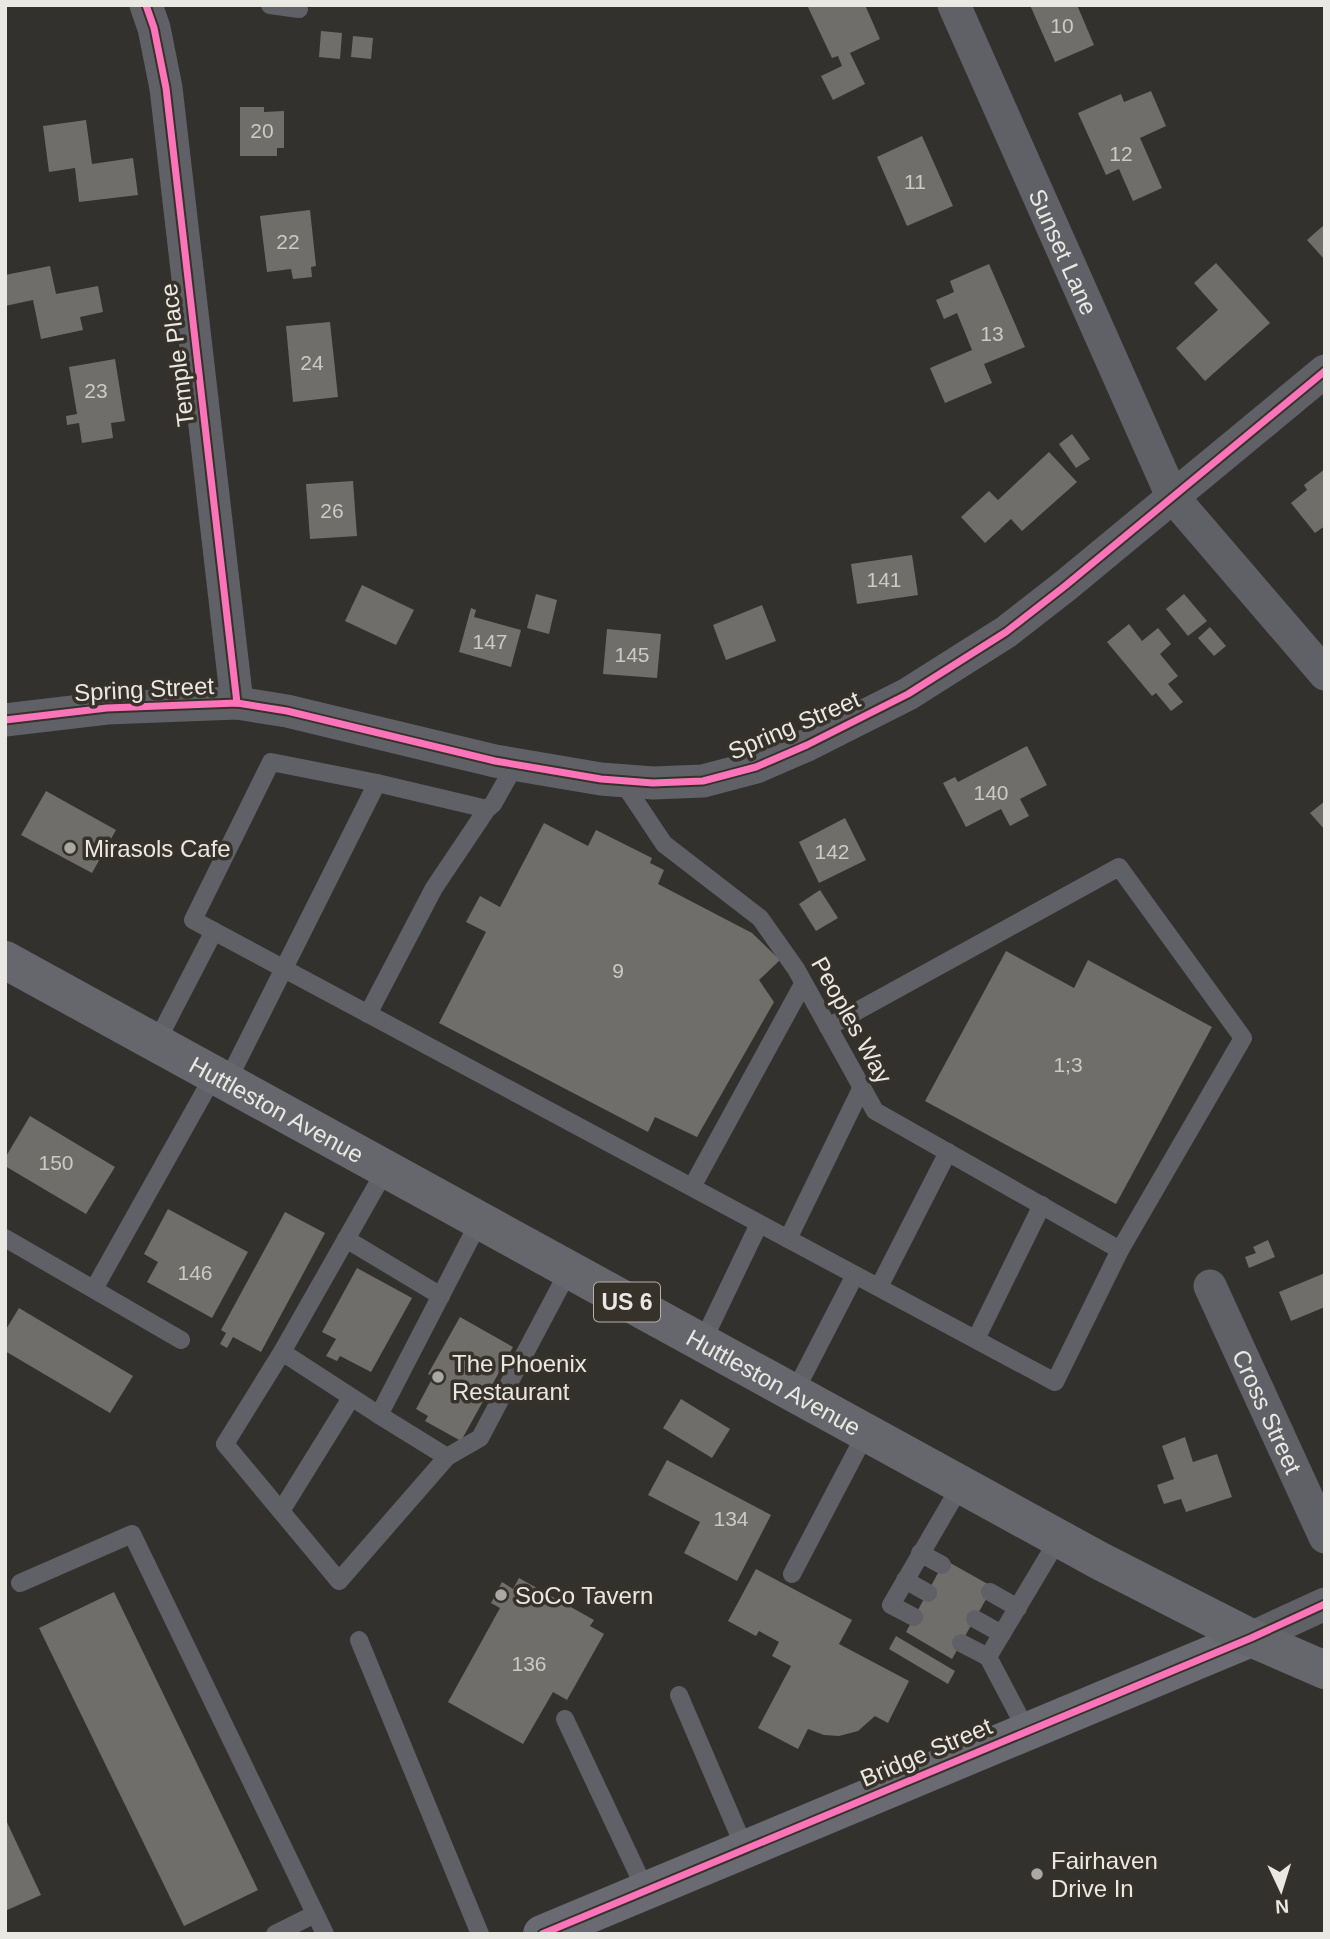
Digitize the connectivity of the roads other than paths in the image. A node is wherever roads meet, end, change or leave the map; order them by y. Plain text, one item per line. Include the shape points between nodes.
1 (146, 5) edge
2 (270, 5) edge
3 (954, 5) edge
4 (299, 9) dead end
5 (1325, 372) edge
6 (1172, 496) junction
7 (1325, 674) edge
8 (237, 703) junction
9 (5, 720) edge
10 (515, 765) junction
11 (622, 780) junction
12 (377, 783) junction
13 (487, 809) junction
14 (214, 932) junction
15 (5, 960) edge
16 (283, 968) junction
17 (803, 984) junction
18 (368, 1014) junction
19 (828, 1027) junction
20 (156, 1042) junction
21 (221, 1078) junction
22 (862, 1087) junction
23 (948, 1152) junction
24 (386, 1169) junction
25 (692, 1187) junction
26 (1042, 1205) junction
27 (480, 1220) junction
28 (759, 1223) junction
29 (5, 1238) edge
30 (346, 1239) junction
31 (788, 1239) junction
32 (1120, 1250) junction
33 (569, 1270) junction
34 (855, 1275) junction
35 (1210, 1286) dead end
36 (879, 1287) junction
37 (94, 1289) junction
38 (441, 1296) junction
39 (976, 1339) junction
40 (181, 1340) dead end
41 (702, 1342) junction
42 (282, 1353) junction
43 (794, 1393) junction
44 (351, 1398) junction
45 (379, 1415) junction
46 (866, 1433) junction
47 (447, 1457) junction
48 (961, 1485) junction
49 (281, 1511) junction
50 (1325, 1537) edge
51 (1059, 1538) junction
52 (920, 1553) junction
53 (942, 1565) dead end
54 (792, 1574) dead end
55 (905, 1580) junction
56 (20, 1583) dead end
57 (928, 1592) dead end
58 (990, 1592) dead end
59 (1325, 1604) edge
60 (1018, 1608) junction
61 (914, 1617) dead end
62 (975, 1619) dead end
63 (1002, 1634) junction
64 (1251, 1638) junction
65 (359, 1640) dead end
66 (961, 1643) dead end
67 (988, 1657) junction
68 (1325, 1670) edge
69 (679, 1695) dead end
70 (565, 1719) dead end
71 (1027, 1731) junction
72 (745, 1849) junction
73 (646, 1891) junction
74 (315, 1914) junction
75 (275, 1934) edge
76 (325, 1934) edge
77 (480, 1934) edge
78 (542, 1934) edge

1 - 8 street, Temple Place via 166,88
2 - 4 lane
3 - 6 street, Sunset Lane
5 - 6 street, Spring Street
6 - 7 street, Sunset Lane
6 - 11 street, Spring Street via 1006,632 857,721 756,767 717,777 653,783
8 - 9 street, Spring Street via 107,708
8 - 10 street, Spring Street
10 - 11 street, Spring Street
10 - 13 lane
11 - 17 lane, Peoples Way via 664,844 760,918
12 - 13 lane
12 - 14 lane via 271,762 193,920
12 - 16 lane
13 - 18 lane via 434,888
14 - 16 lane
14 - 20 lane
15 - 20 highway, Huttleston Avenue / US 6
16 - 18 lane
16 - 21 lane
17 - 19 lane, Peoples Way
17 - 25 lane
18 - 25 lane
19 - 22 lane, Peoples Way
19 - 32 lane via 1119,867 1243,1038
20 - 21 highway, Huttleston Avenue / US 6
21 - 24 highway, Huttleston Avenue / US 6
21 - 37 lane
22 - 23 lane, Peoples Way via 875,1111
22 - 31 lane
23 - 26 lane, Peoples Way
23 - 36 lane
24 - 27 highway, Huttleston Avenue / US 6
24 - 30 lane
25 - 28 lane
26 - 32 lane, Peoples Way
26 - 39 lane
27 - 33 highway, Huttleston Avenue / US 6
27 - 38 lane
28 - 31 lane
28 - 41 lane
29 - 37 lane
30 - 38 lane
30 - 42 lane
31 - 34 lane
32 - 39 lane via 1055,1382
33 - 41 highway, Huttleston Avenue / US 6
33 - 47 lane via 480,1438
34 - 36 lane
34 - 43 lane
35 - 50 street, Cross Street
36 - 39 lane
37 - 40 lane
38 - 45 lane
41 - 43 highway, Huttleston Avenue / US 6
42 - 44 lane
42 - 49 lane via 225,1444
43 - 46 highway, Huttleston Avenue / US 6
44 - 45 lane
44 - 49 lane
45 - 47 lane
46 - 48 highway, Huttleston Avenue / US 6
46 - 54 lane
47 - 49 lane via 339,1581
48 - 51 highway, Huttleston Avenue / US 6
48 - 52 lane
51 - 60 lane
51 - 64 highway, Huttleston Avenue / US 6
52 - 53 lane
52 - 55 lane
55 - 57 lane
55 - 61 lane via 891,1605
56 - 74 lane via 132,1534
58 - 60 lane
59 - 64 street, Bridge Street
60 - 63 lane
62 - 63 lane
63 - 67 lane
64 - 68 highway, US 6
64 - 71 street, Bridge Street
65 - 77 lane
66 - 67 lane
67 - 71 lane
69 - 72 lane
70 - 73 lane
71 - 72 street, Bridge Street
72 - 73 street, Bridge Street
73 - 78 street, Bridge Street
74 - 75 lane
74 - 76 lane

